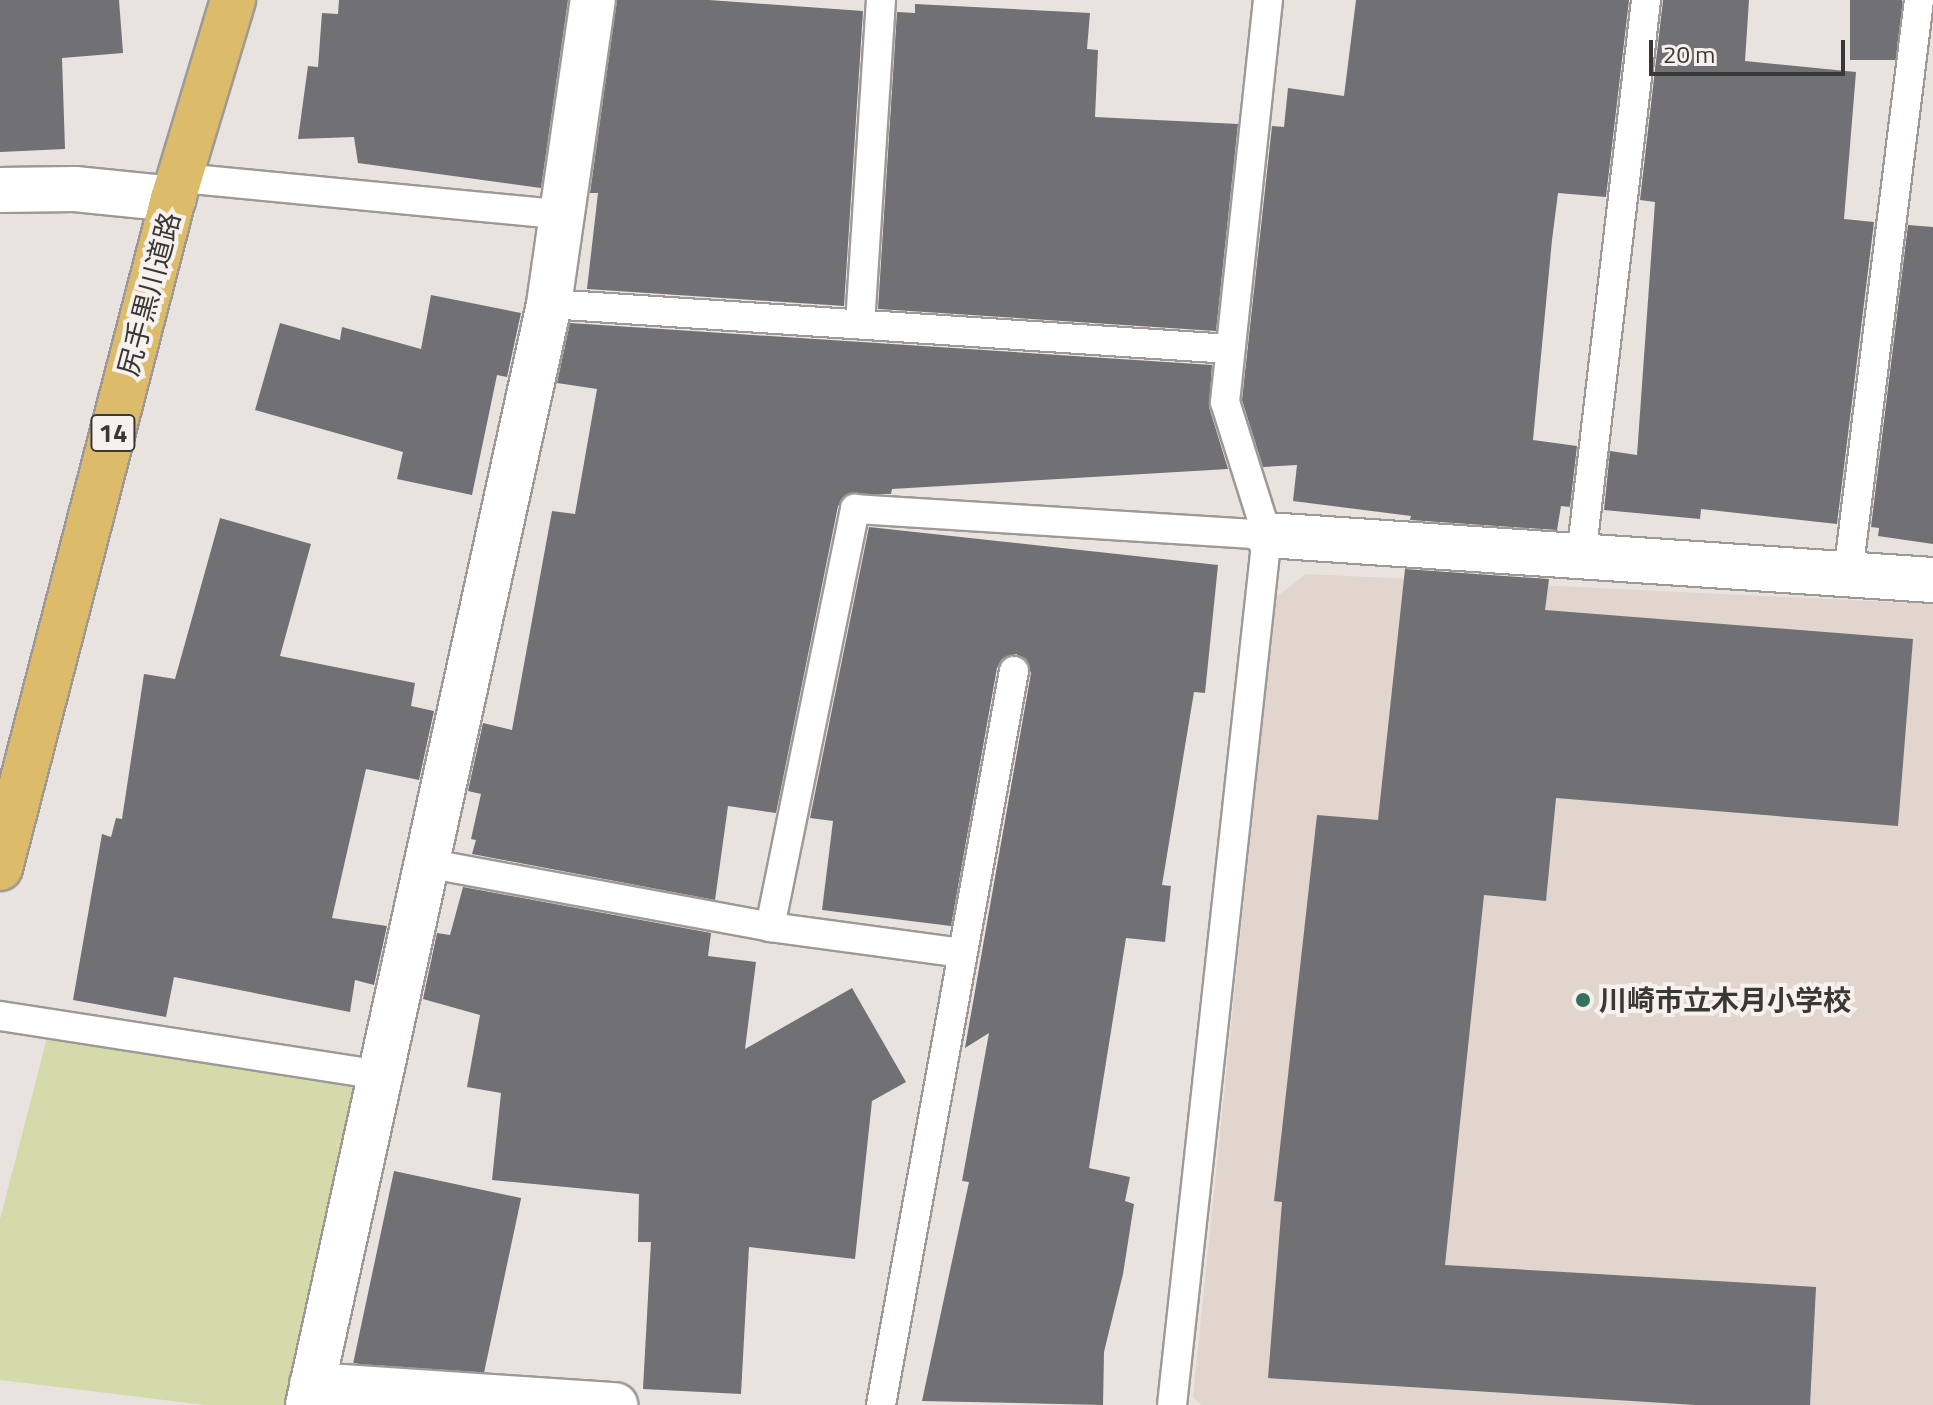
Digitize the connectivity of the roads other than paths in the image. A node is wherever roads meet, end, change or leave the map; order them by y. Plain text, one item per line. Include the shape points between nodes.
1 (233, 0) edge
2 (593, 0) edge
3 (881, 0) edge
4 (1268, 0) edge
5 (1646, 0) edge
6 (1919, 0) edge
7 (177, 189) junction
8 (0, 190) edge
9 (564, 215) junction
10 (549, 304) junction
11 (860, 324) junction
12 (1231, 349) junction
13 (1267, 535) junction
14 (1581, 557) junction
15 (1848, 574) junction
16 (1933, 580) edge
17 (1014, 671) dead end
18 (426, 863) junction
19 (0, 868) edge
20 (770, 927) junction
21 (962, 953) junction
22 (0, 1016) edge
23 (380, 1075) junction
24 (310, 1395) edge
25 (615, 1405) edge
26 (881, 1405) edge
27 (1172, 1405) edge

1 - 7 main road, 尻手黒川道路 / 14
2 - 9 street
3 - 11 lane
4 - 12 lane
5 - 14 lane
6 - 15 lane
7 - 8 street
7 - 9 lane
7 - 19 main road, 尻手黒川道路 / 14
9 - 10 street
10 - 11 lane
10 - 18 street
11 - 12 lane
12 - 13 lane via 1225,402
13 - 14 street
13 - 20 lane via 855,509
13 - 27 lane
14 - 15 street
15 - 16 street
17 - 21 lane
18 - 20 lane
18 - 23 street
20 - 21 lane
21 - 26 lane
22 - 23 lane
23 - 24 street
24 - 25 street

